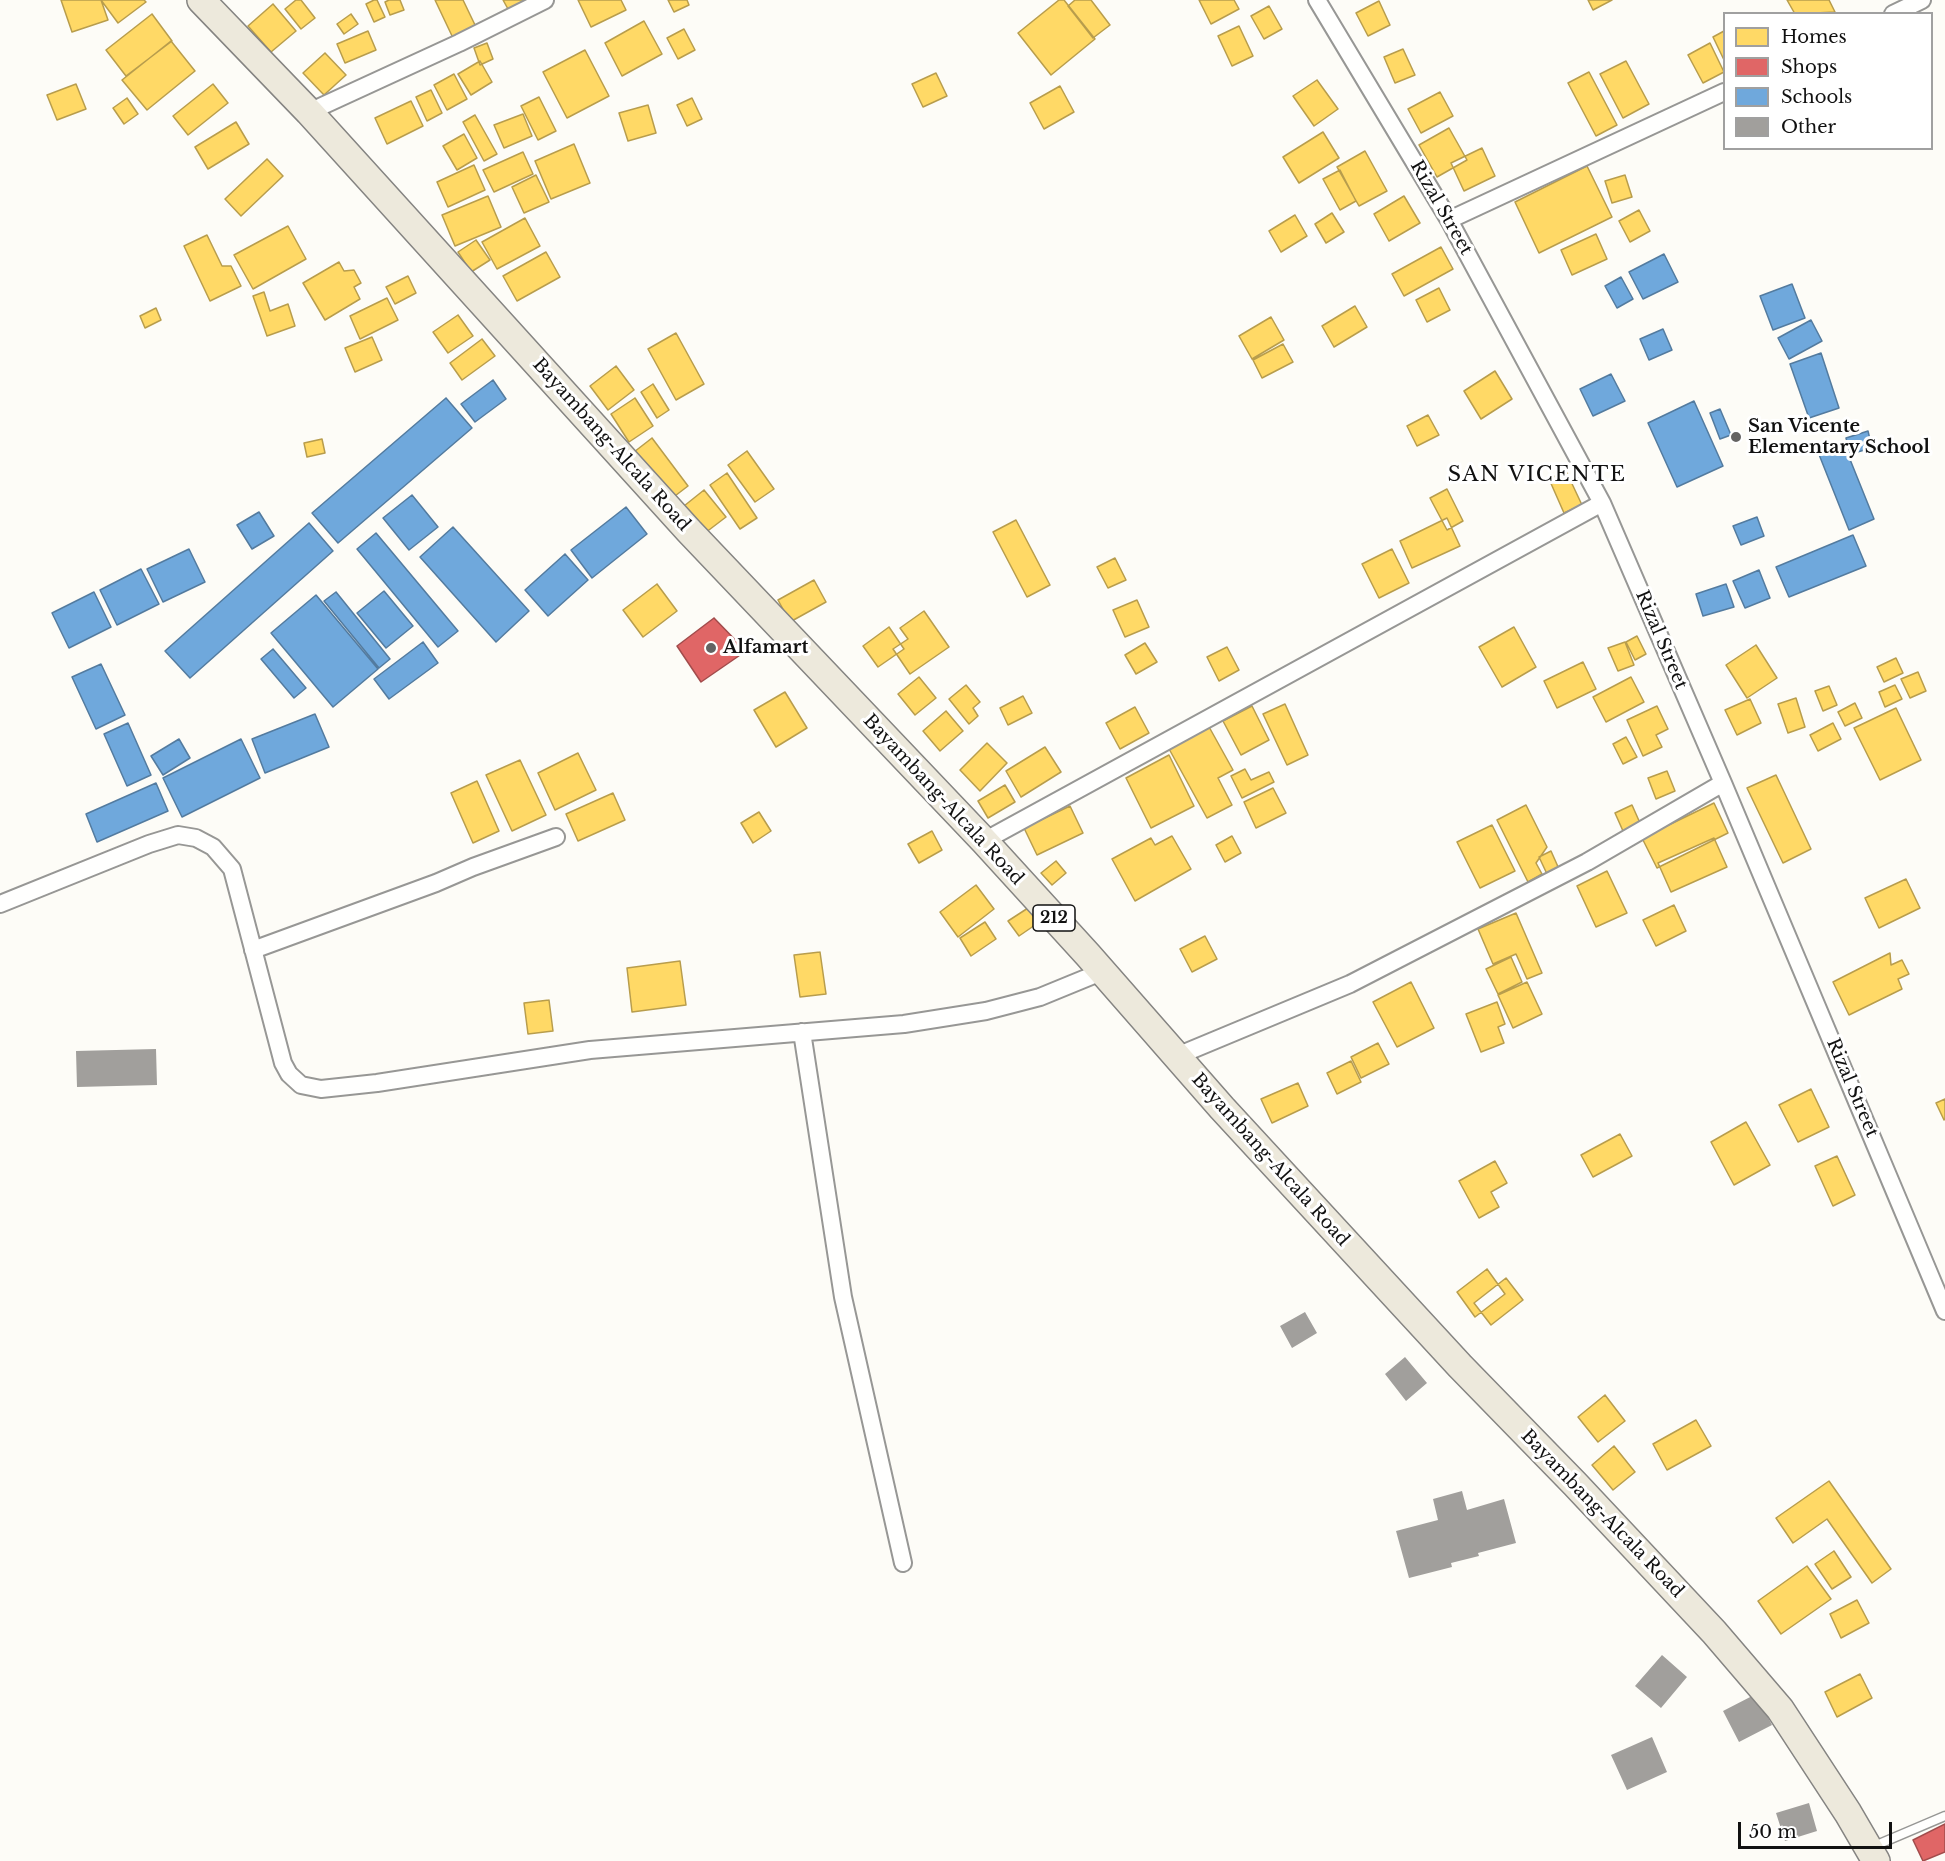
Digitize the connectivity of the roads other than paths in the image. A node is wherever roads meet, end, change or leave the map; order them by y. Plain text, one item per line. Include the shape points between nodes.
1 (201, 0) edge
2 (545, 0) edge
3 (1317, 0) edge
4 (1922, 0) edge
5 (1897, 12) edge
6 (1723, 93) edge
7 (309, 112) junction
8 (1449, 220) junction
9 (1602, 502) junction
10 (1723, 783) junction
11 (556, 837) dead end
12 (984, 841) junction
13 (0, 904) edge
14 (253, 950) junction
15 (1101, 972) junction
16 (802, 1032) junction
17 (1177, 1056) junction
18 (1945, 1311) edge
19 (903, 1563) dead end
20 (1945, 1816) edge
21 (1872, 1855) edge

1 - 7 main road, Bayambang-Alcala Road / 212
2 - 7 street
3 - 8 street, Rizal Street
4 - 5 street
6 - 8 street
7 - 12 main road, Bayambang-Alcala Road / 212 via 681,522
8 - 9 street, Rizal Street
9 - 10 street, Rizal Street
9 - 12 street
10 - 17 street via 1587,862 1350,984
10 - 18 street, Rizal Street
11 - 14 street
12 - 15 main road, Bayambang-Alcala Road / 212
13 - 14 street via 149,844 178,835 196,838 213,847 231,869
14 - 16 street via 283,1063 301,1085 321,1089 590,1050
15 - 16 street via 1040,997 986,1011 904,1024
15 - 17 main road, Bayambang-Alcala Road / 212
16 - 19 street via 843,1297
17 - 21 main road, Bayambang-Alcala Road / 212 via 1460,1366 1714,1632 1780,1708
20 - 21 lane

